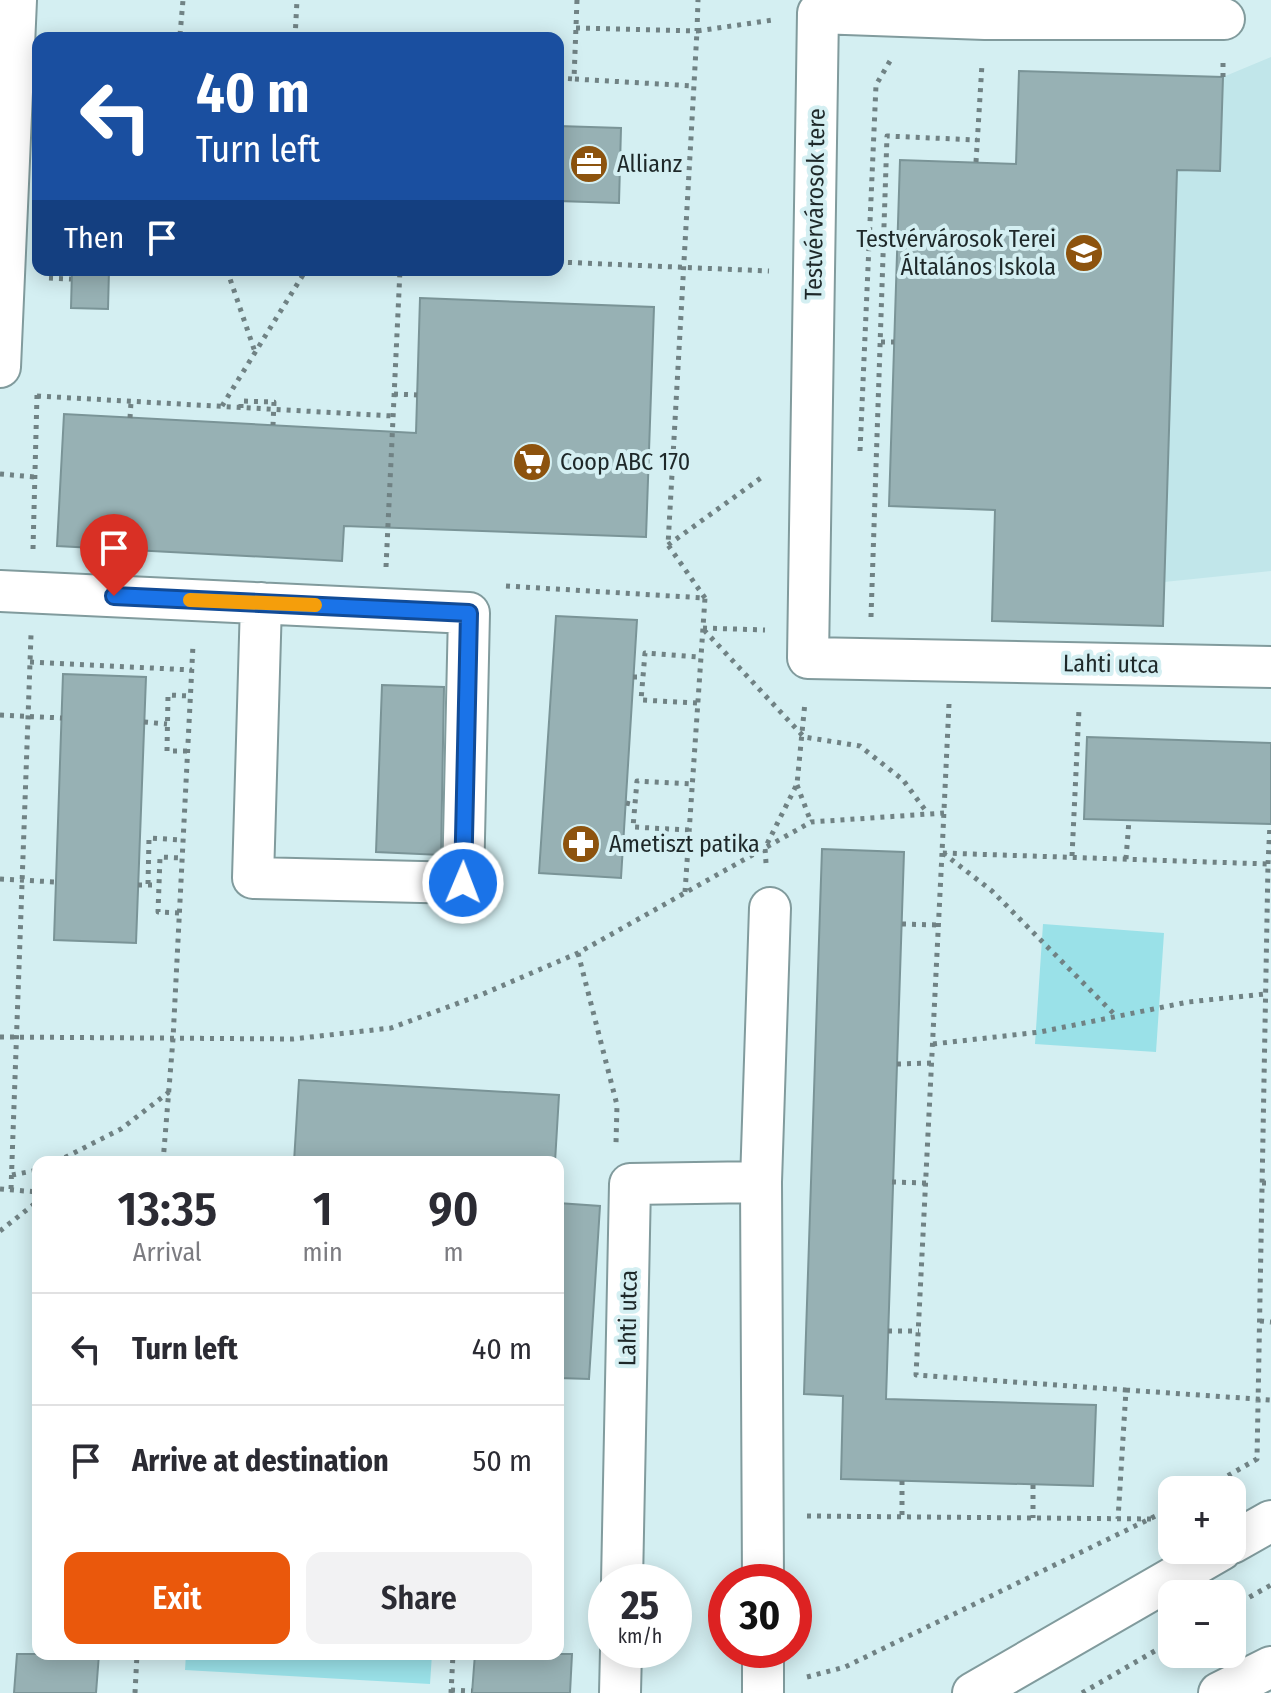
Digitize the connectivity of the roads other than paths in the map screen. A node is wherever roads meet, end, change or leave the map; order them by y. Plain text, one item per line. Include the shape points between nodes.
1 (16, 0) edge
2 (1224, 19) dead end
3 (0, 367) edge
4 (16, 592) edge
5 (261, 603) junction
6 (951, 660) joint
7 (1271, 667) edge
8 (770, 908) dead end
9 (761, 1182) junction
10 (1271, 1521) edge
11 (1246, 1535) edge
12 (622, 1564) edge
13 (763, 1564) edge
14 (1197, 1564) edge
15 (1271, 1667) edge
16 (621, 1668) edge
17 (763, 1668) edge
18 (763, 1691) edge
19 (620, 1693) edge
20 (973, 1693) edge
21 (1219, 1693) edge

1 - 3 street
2 - 6 street, Testvérvárosok tere via 818,13 808,645 870,658
4 - 5 street
5 - 5 street via 469,613 463,883 253,878
6 - 7 street, Lahti utca
8 - 9 street
9 - 12 street, Lahti utca via 630,1184
9 - 13 street
10 - 11 street
14 - 20 street
15 - 21 street
16 - 19 street
17 - 18 street

